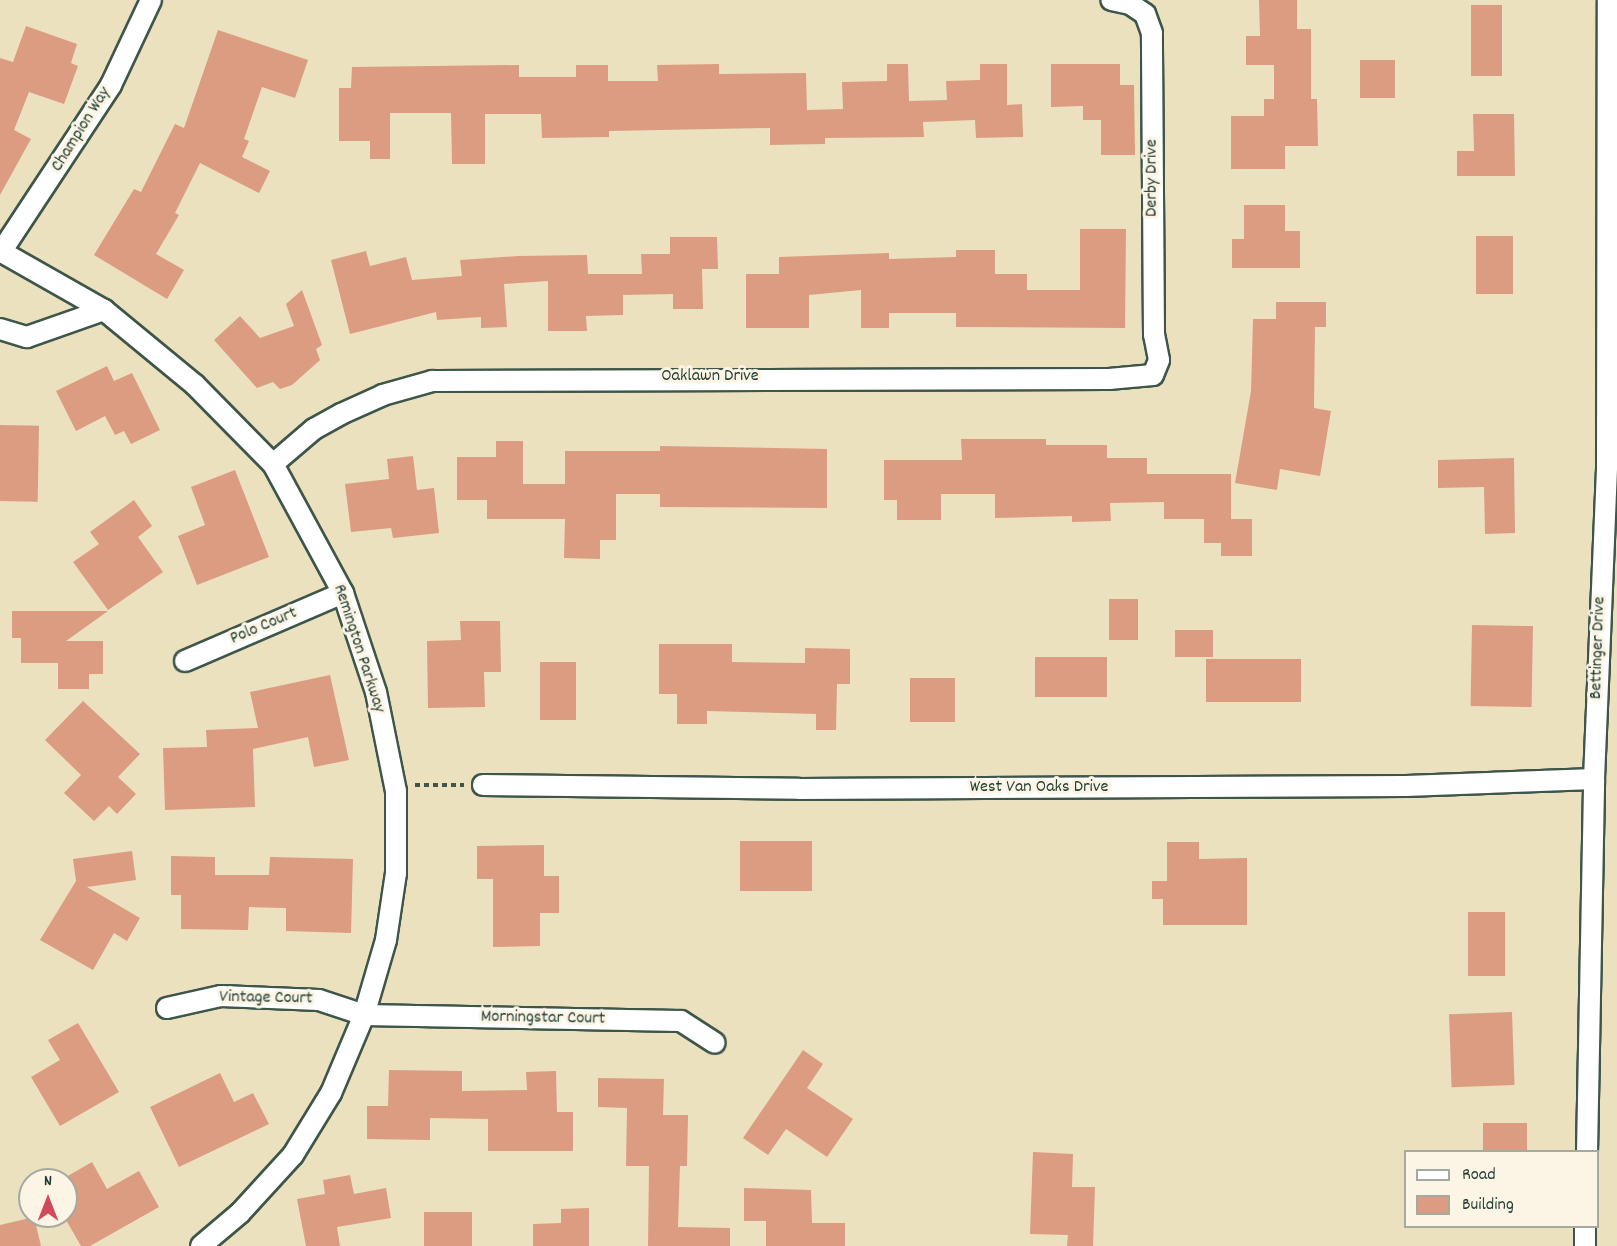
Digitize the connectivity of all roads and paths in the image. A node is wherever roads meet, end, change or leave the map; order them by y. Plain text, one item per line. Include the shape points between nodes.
1 (151, 0) edge
2 (1608, 0) edge
3 (1120, 2) edge
4 (1, 251) edge
5 (104, 310) junction
6 (0, 329) edge
7 (1159, 360) joint
8 (273, 464) junction
9 (1609, 587) edge
10 (343, 593) junction
11 (185, 661) dead end
12 (1594, 779) junction
13 (483, 784) joint
14 (395, 785) junction
15 (167, 1008) dead end
16 (364, 1015) junction
17 (715, 1043) dead end
18 (1587, 1150) edge
19 (1585, 1228) edge
20 (201, 1246) edge
21 (1585, 1246) edge

1 - 4 street, Champion Way via 111,85
2 - 9 street, Bettinger Drive
3 - 7 street, Derby Drive via 1145,14 1152,33 1154,335
4 - 5 street, Remington Parkway
5 - 6 street via 27,337
5 - 8 street, Remington Parkway via 195,385
7 - 8 street, Oaklawn Drive via 1153,375 1109,379 654,377 432,381 383,395 341,414 315,429
8 - 10 street, Remington Parkway
9 - 12 street, Bettinger Drive
10 - 11 street, Polo Court
10 - 14 street, Remington Parkway via 376,692
12 - 13 street, West Van Oaks Drive via 1406,786 787,789
12 - 18 street, Bettinger Drive
13 - 14 path
14 - 16 street, Remington Parkway via 396,873 386,940
15 - 16 street, Vintage Court via 221,996 319,1000
16 - 17 street, Morningstar Court via 681,1021
16 - 20 street, Remington Parkway via 331,1093 293,1155 240,1214
19 - 21 street

